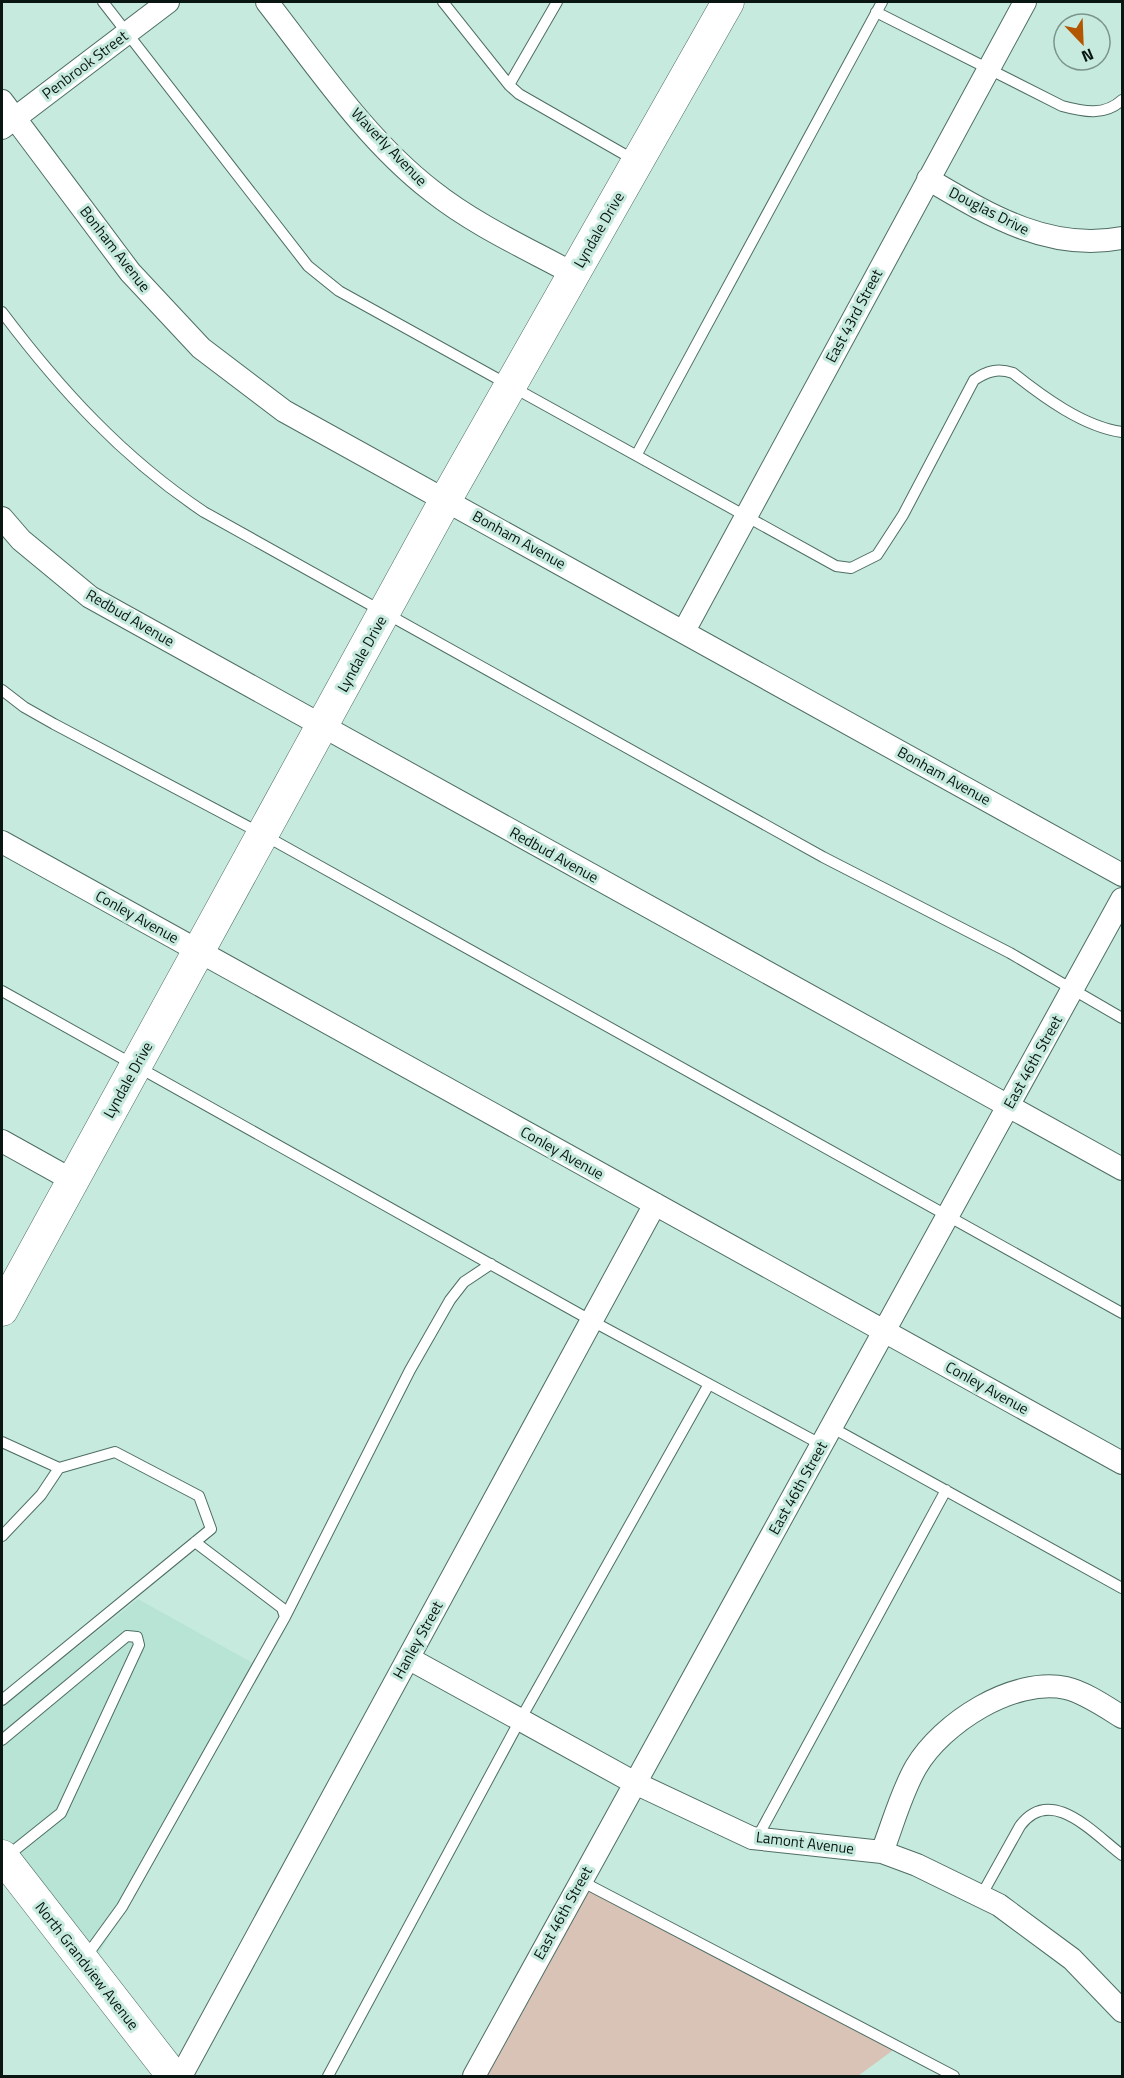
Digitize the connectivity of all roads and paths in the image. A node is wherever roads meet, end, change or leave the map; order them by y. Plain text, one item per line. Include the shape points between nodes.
1 (103, 2) edge
2 (168, 2) edge
3 (267, 2) edge
4 (442, 2) edge
5 (557, 2) edge
6 (728, 2) edge
7 (1025, 2) edge
8 (879, 7) edge
9 (127, 33) junction
10 (988, 69) junction
11 (509, 85) junction
12 (1122, 100) edge
13 (6, 116) edge
14 (638, 162) junction
15 (928, 178) junction
16 (1122, 238) edge
17 (574, 274) junction
18 (2, 312) edge
19 (511, 385) junction
20 (1122, 432) edge
21 (637, 454) junction
22 (446, 500) junction
23 (2, 518) edge
24 (745, 518) junction
25 (384, 612) junction
26 (684, 631) junction
27 (2, 690) edge
28 (322, 727) junction
29 (262, 834) junction
30 (2, 842) edge
31 (1122, 875) edge
32 (1122, 899) edge
33 (199, 951) junction
34 (1073, 989) junction
35 (2, 991) edge
36 (1122, 1018) edge
37 (136, 1065) junction
38 (1008, 1106) junction
39 (2, 1141) edge
40 (1122, 1169) edge
41 (72, 1180) junction
42 (655, 1204) junction
43 (947, 1217) junction
44 (491, 1264) junction
45 (2, 1310) edge
46 (1122, 1313) edge
47 (592, 1321) junction
48 (884, 1332) junction
49 (709, 1384) junction
50 (827, 1436) junction
51 (2, 1442) edge
52 (1122, 1462) edge
53 (58, 1468) junction
54 (946, 1491) junction
55 (2, 1536) edge
56 (195, 1542) junction
57 (1122, 1588) edge
58 (285, 1617) junction
59 (408, 1658) junction
60 (2, 1700) edge
61 (1122, 1717) edge
62 (520, 1720) junction
63 (2, 1740) edge
64 (635, 1783) junction
65 (757, 1838) junction
66 (882, 1852) junction
67 (1122, 1855) edge
68 (3, 1858) edge
69 (581, 1881) junction
70 (981, 1896) junction
71 (83, 1961) junction
72 (1122, 2011) edge
73 (173, 2076) edge
74 (181, 2076) edge
75 (328, 2076) edge
76 (474, 2076) edge
77 (954, 2076) edge

1 - 9 lane
2 - 9 street, Penbrook Street
3 - 17 street, Waverly Avenue via 369,129 414,176 468,216
4 - 11 lane
5 - 11 lane
6 - 14 street, Lyndale Drive
7 - 10 street, East 43rd Street
8 - 10 lane
8 - 21 lane
9 - 13 street, Penbrook Street
9 - 19 lane via 308,266 339,291
10 - 12 lane via 1078,111 1108,110
10 - 15 street, East 43rd Street
11 - 14 lane
13 - 22 street, Bonham Avenue via 130,272 201,348 284,411
14 - 17 street, Lyndale Drive
15 - 16 street, Douglas Drive via 996,217 1044,237 1075,242
15 - 24 street, East 43rd Street
17 - 19 street, Lyndale Drive
18 - 25 lane via 91,420 169,489
19 - 21 lane
19 - 22 street, Lyndale Drive
20 - 24 lane via 1086,421 1013,373 988,372 974,380 903,515 869,561 851,568 836,566
21 - 24 lane
22 - 25 street, Lyndale Drive
22 - 26 street, Bonham Avenue
23 - 28 street, Redbud Avenue via 21,540 90,597
24 - 26 street, East 43rd Street
25 - 28 street, Lyndale Drive
25 - 34 lane via 823,857
26 - 31 street, Bonham Avenue
27 - 29 lane via 54,724
28 - 29 street, Lyndale Drive
28 - 38 street, Redbud Avenue
29 - 33 street, Lyndale Drive
29 - 43 lane
30 - 33 street, Conley Avenue
32 - 34 street, East 46th Street
33 - 37 street, Lyndale Drive
33 - 42 street, Conley Avenue
34 - 36 lane
34 - 38 street, East 46th Street
35 - 37 lane
37 - 41 street, Lyndale Drive
37 - 44 lane
38 - 40 street, Redbud Avenue
38 - 43 street, East 46th Street
39 - 41 street
41 - 45 street, Lyndale Drive
42 - 47 street, Hanley Street
42 - 48 street, Conley Avenue
43 - 46 lane
43 - 48 street, East 46th Street
44 - 47 lane
44 - 58 lane via 464,1282 450,1300 410,1370
47 - 49 lane
47 - 59 street, Hanley Street
48 - 50 street, East 46th Street
48 - 52 street, Conley Avenue
49 - 50 lane
49 - 62 lane
50 - 54 lane
50 - 64 street, East 46th Street
51 - 53 lane
53 - 55 lane via 41,1495
53 - 56 lane via 115,1452 199,1496 211,1529
54 - 57 lane
54 - 65 lane
56 - 58 lane via 282,1608
56 - 60 lane
58 - 71 lane via 122,1907
59 - 62 street, Lamont Avenue
59 - 74 street, Hanley Street
61 - 66 street via 1067,1688 1028,1690 976,1708 953,1724 916,1767
62 - 64 street, Lamont Avenue
62 - 75 lane
63 - 68 lane via 127,1636 137,1637 139,1645 61,1813
64 - 65 street, Lamont Avenue
64 - 69 street, East 46th Street
65 - 66 street, Lamont Avenue
66 - 70 street, Lamont Avenue
67 - 70 lane via 1064,1811 1040,1810 1020,1826
68 - 71 street, North Grandview Avenue
69 - 76 street, East 46th Street
69 - 77 lane
70 - 72 street, Lamont Avenue via 1072,1959
71 - 73 street, North Grandview Avenue

